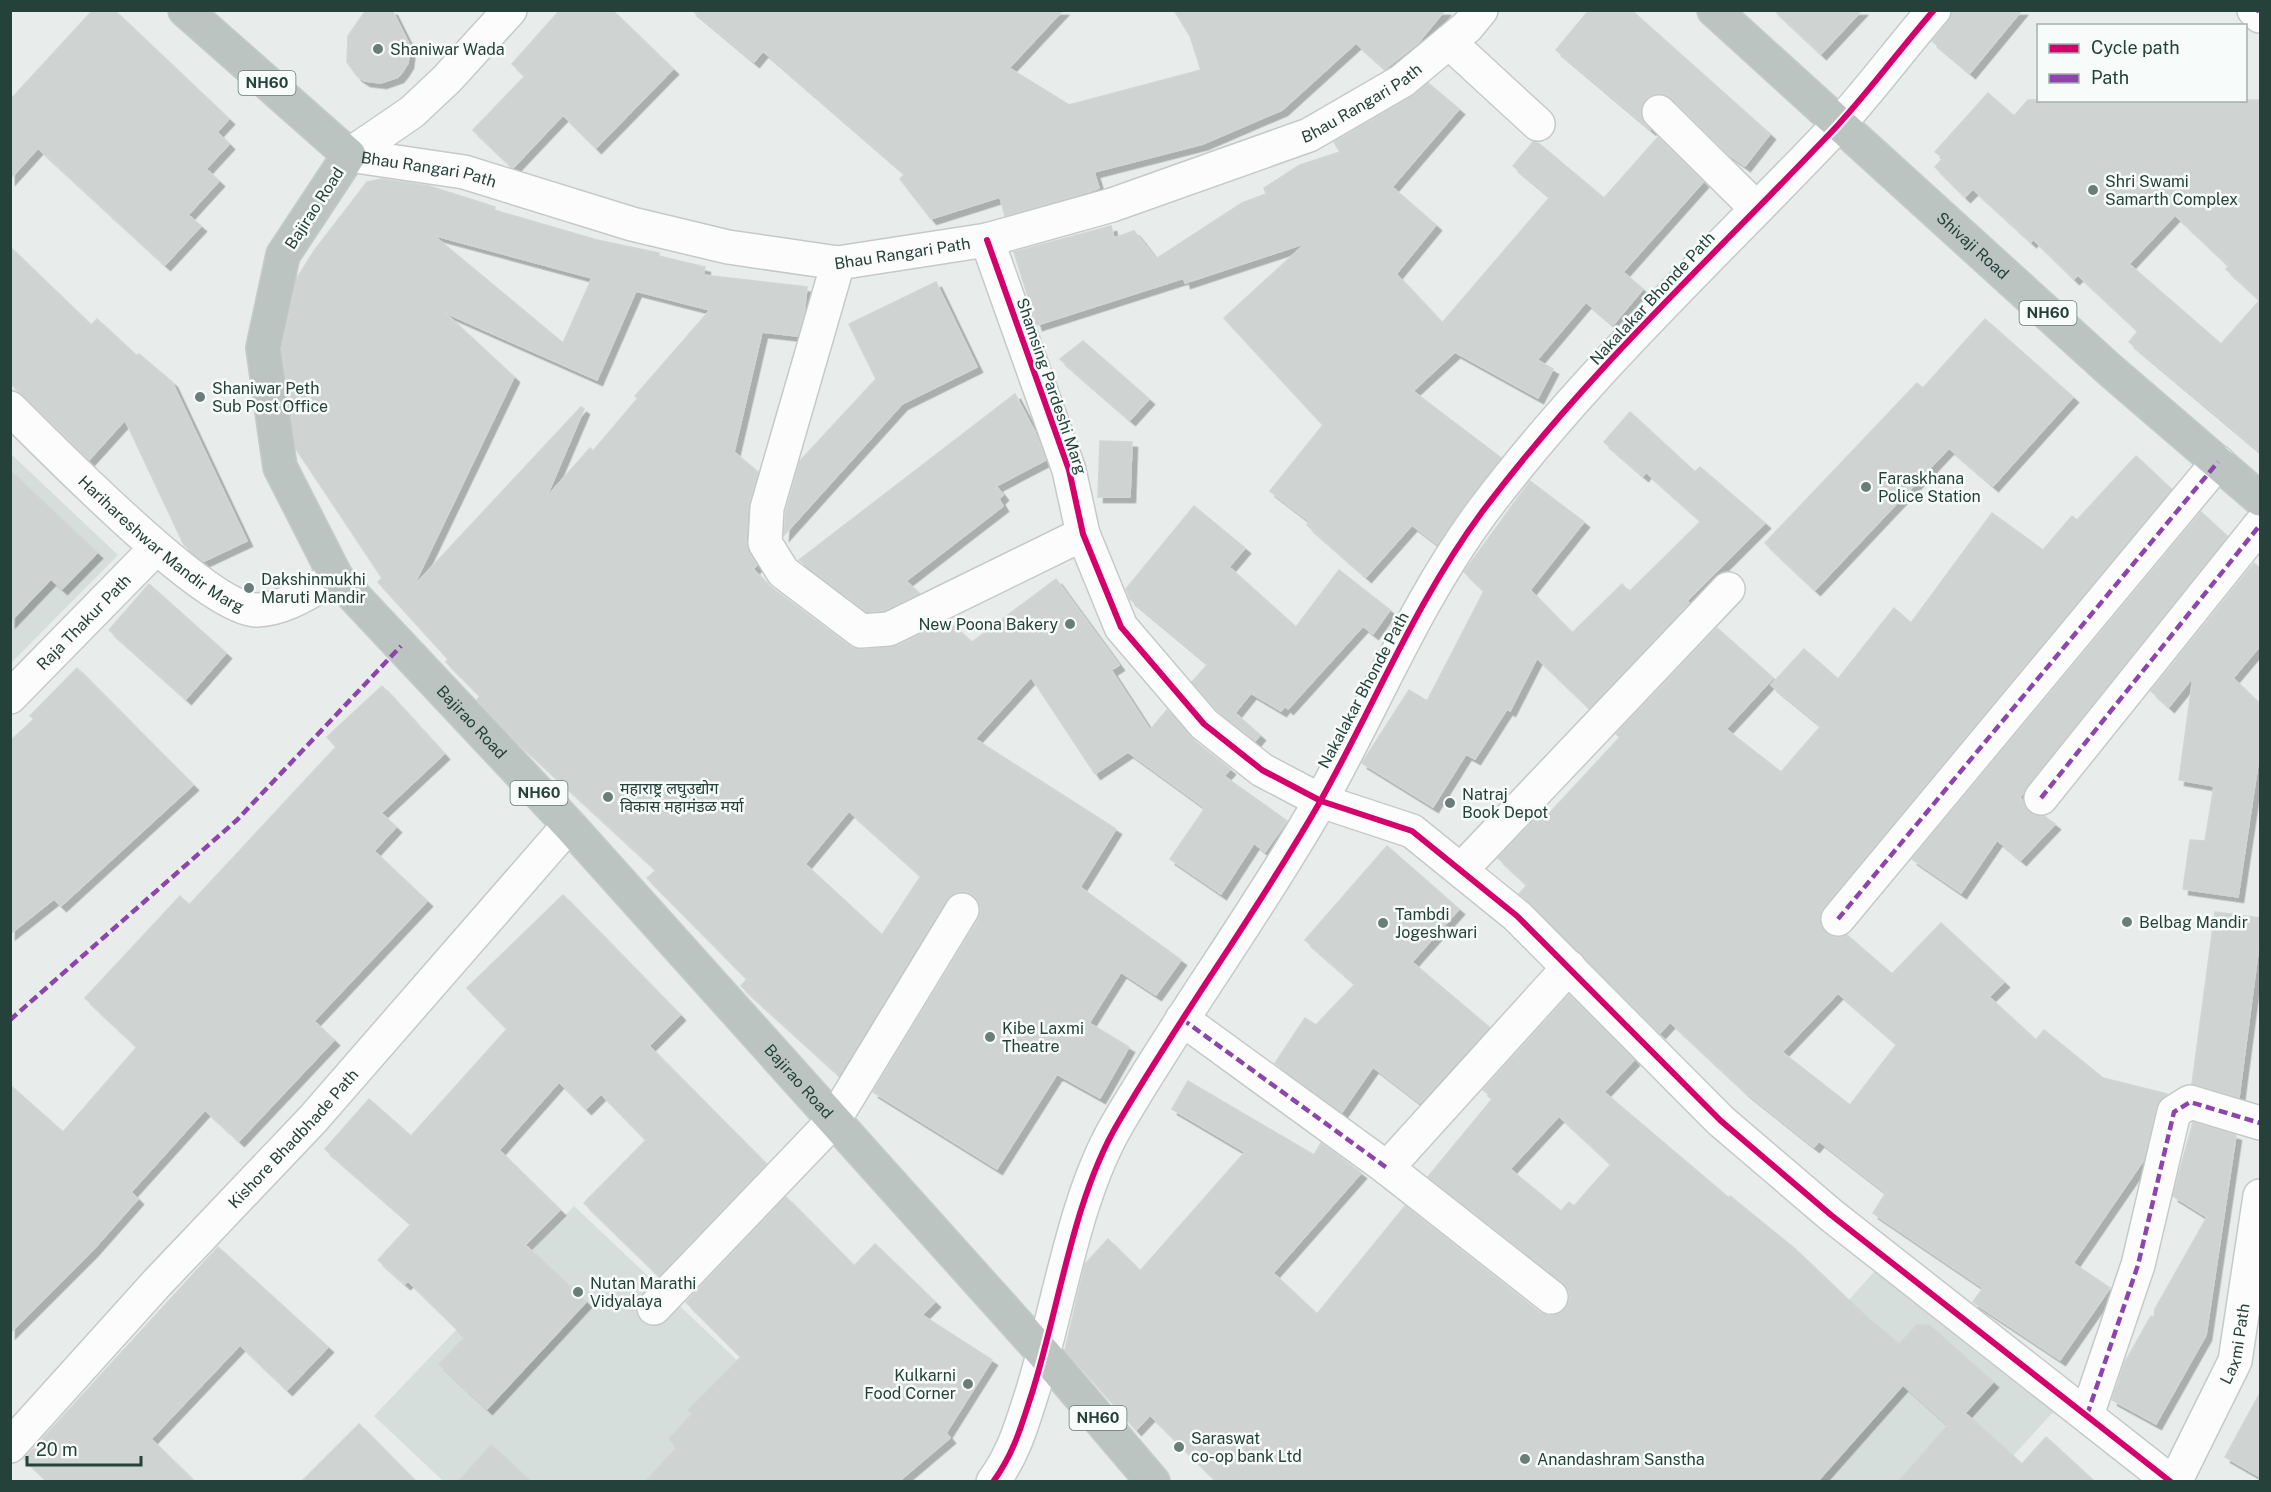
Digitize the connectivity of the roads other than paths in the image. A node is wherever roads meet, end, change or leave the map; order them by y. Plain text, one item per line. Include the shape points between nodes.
1 (185, 10) edge
2 (510, 10) edge
3 (1481, 10) edge
4 (1714, 10) edge
5 (1934, 10) edge
6 (1449, 42) junction
7 (1659, 112) dead end
8 (1839, 123) junction
9 (1539, 124) dead end
10 (349, 155) junction
11 (1756, 208) junction
12 (987, 240) junction
13 (838, 263) junction
14 (10, 408) edge
15 (2218, 462) junction
16 (2260, 499) edge
17 (2260, 525) edge
18 (1083, 534) junction
19 (156, 548) junction
20 (336, 577) junction
21 (1728, 589) dead end
22 (10, 696) edge
23 (2041, 798) dead end
24 (1321, 801) junction
25 (569, 825) junction
26 (1461, 870) junction
27 (962, 910) dead end
28 (1838, 919) dead end
29 (1569, 967) junction
30 (1182, 1019) junction
31 (834, 1120) junction
32 (2260, 1123) edge
33 (1387, 1168) junction
34 (2260, 1196) edge
35 (1551, 1297) dead end
36 (654, 1308) dead end
37 (1044, 1354) junction
38 (2087, 1415) junction
39 (10, 1446) edge
40 (993, 1482) edge
41 (1153, 1482) edge
42 (2173, 1482) edge

1 - 10 highway, Bajirao Road / NH60
2 - 10 street via 412,112
3 - 6 street, Bhau Rangari Path
4 - 8 highway, Shivaji Road / NH60
5 - 8 street, Nakalakar Bhonde Path
6 - 9 street
6 - 12 street, Bhau Rangari Path via 1402,81 1309,135 1112,205
7 - 11 street
8 - 11 street, Nakalakar Bhonde Path
8 - 15 highway, Shivaji Road / NH60 via 2110,370
10 - 13 street, Bhau Rangari Path via 464,172 632,224 728,247
10 - 20 highway, Bajirao Road / NH60 via 283,255 263,348 280,467
11 - 24 street, Nakalakar Bhonde Path via 1560,417 1480,515 1404,636
12 - 13 street, Bhau Rangari Path
12 - 18 street, Shamsing Pardeshi Marg via 1069,470
13 - 18 street via 767,508 765,543 783,572 861,631 875,632 889,629
14 - 19 street, Harihareshwar Mandir Marg
15 - 16 highway, Shivaji Road / NH60
15 - 28 street
17 - 23 street
18 - 24 street, Shamsing Pardeshi Marg via 1121,627 1204,724 1262,770
19 - 20 street, Harihareshwar Mandir Marg via 229,600 255,610 285,604
19 - 22 street, Raja Thakur Path
20 - 25 highway, Bajirao Road / NH60
21 - 26 street
24 - 26 street, Shamsing Pardeshi Marg via 1412,831
24 - 30 street, Nakalakar Bhonde Path via 1276,878
25 - 31 highway, Bajirao Road / NH60
25 - 39 street, Kishore Bhadbhade Path via 313,1119
26 - 29 street, Shamsing Pardeshi Marg via 1517,916
27 - 31 street
29 - 33 street
29 - 38 street, Shamsing Pardeshi Marg via 1730,1128 1831,1215
30 - 33 street
30 - 37 street, Nakalakar Bhonde Path via 1106,1143 1075,1233
31 - 36 street
31 - 37 highway, Bajirao Road / NH60
32 - 38 street via 2190,1102 2174,1112 2138,1265
33 - 35 street
34 - 42 street, Laxmi Path via 2235,1361
37 - 40 street, Nakalakar Bhonde Path via 1011,1456
37 - 41 highway, Bajirao Road / NH60
38 - 42 street, Shamsing Pardeshi Marg

